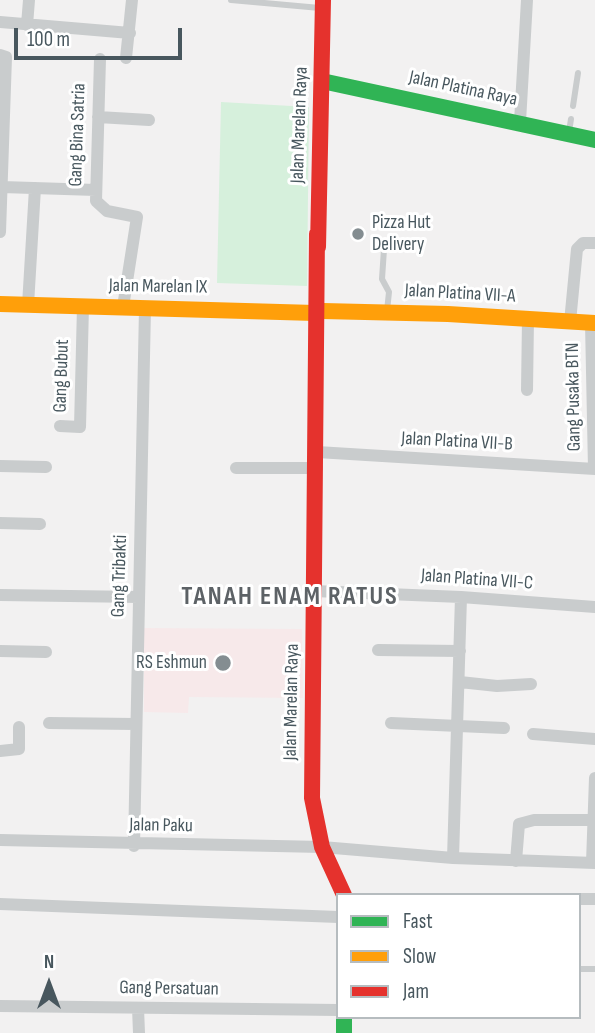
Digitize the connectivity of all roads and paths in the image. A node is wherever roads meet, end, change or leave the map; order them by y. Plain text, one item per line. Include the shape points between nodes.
1 (29, 0) edge
2 (132, 0) edge
3 (231, 0) edge
4 (527, 0) edge
5 (323, 4) edge
6 (0, 22) edge
7 (27, 25) junction
8 (130, 33) junction
9 (3, 56) edge
10 (126, 58) dead end
11 (100, 59) dead end
12 (578, 73) dead end
13 (323, 81) junction
14 (573, 106) dead end
15 (98, 117) junction
16 (149, 120) dead end
17 (520, 122) junction
18 (595, 140) edge
19 (2, 187) edge
20 (35, 188) junction
21 (96, 190) junction
22 (0, 232) edge
23 (595, 243) edge
24 (384, 248) dead end
25 (0, 304) edge
26 (28, 305) junction
27 (83, 306) junction
28 (123, 307) junction
29 (145, 307) junction
30 (319, 312) junction
31 (386, 312) junction
32 (528, 319) junction
33 (570, 322) junction
34 (593, 323) edge
35 (594, 382) edge
36 (527, 390) dead end
37 (60, 426) dead end
38 (317, 460) junction
39 (0, 466) edge
40 (46, 467) dead end
41 (236, 468) dead end
42 (595, 469) edge
43 (0, 523) edge
44 (40, 524) dead end
45 (314, 591) junction
46 (0, 595) edge
47 (139, 597) junction
48 (461, 597) junction
49 (595, 607) edge
50 (378, 650) dead end
51 (0, 651) edge
52 (460, 651) junction
53 (46, 652) dead end
54 (460, 682) junction
55 (531, 684) dead end
56 (49, 723) dead end
57 (391, 723) dead end
58 (135, 724) junction
59 (457, 726) junction
60 (19, 727) dead end
61 (505, 728) dead end
62 (533, 734) dead end
63 (595, 739) edge
64 (0, 751) edge
65 (595, 779) edge
66 (594, 820) edge
67 (0, 840) edge
68 (134, 846) junction
69 (322, 847) junction
70 (453, 858) junction
71 (516, 861) junction
72 (594, 863) edge
73 (343, 893) edge
74 (0, 904) edge
75 (336, 917) edge
76 (0, 1006) edge
77 (138, 1008) junction
78 (336, 1010) edge
79 (139, 1033) edge

1 - 7 street
2 - 8 street
3 - 5 lane
4 - 17 street
5 - 13 main road, Jalan Marelan Raya
6 - 7 street
7 - 8 street
8 - 10 street
9 - 19 street
11 - 15 street, Gang Bina Satria
12 - 14 lane
13 - 17 main road, Jalan Platina Raya
13 - 30 main road, Jalan Marelan Raya
15 - 16 street
15 - 21 street, Gang Bina Satria
17 - 18 main road, Jalan Platina Raya via 570,126
19 - 20 street
19 - 22 street
20 - 21 street
20 - 26 street
21 - 28 street, Gang Bina Satria via 101,208 137,217
23 - 33 street via 583,243 577,249
24 - 31 lane via 382,279 389,292
25 - 26 main road, Jalan Marelan IX
26 - 27 main road, Jalan Marelan IX
27 - 28 main road, Jalan Marelan IX
27 - 37 street, Gang Bubut via 80,427
28 - 29 main road, Jalan Marelan IX
29 - 30 main road, Jalan Marelan IX
29 - 47 street, Gang Tribakti
30 - 31 main road, Jalan Platina VII-A
30 - 38 main road, Jalan Marelan Raya
31 - 32 main road, Jalan Platina VII-A
32 - 33 main road, Jalan Platina VII-A
32 - 36 street
33 - 34 main road, Jalan Platina VII-A
34 - 35 street, Gang Pusaka BTN
35 - 42 street, Gang Pusaka BTN
38 - 41 street, Jalan Platina VII-B
38 - 42 street, Jalan Platina VII-B
38 - 45 main road, Jalan Marelan Raya
39 - 40 street
43 - 44 street
45 - 48 street, Jalan Platina VII-C
45 - 69 main road, Jalan Marelan Raya via 312,798
46 - 47 street
47 - 58 street, Gang Tribakti
48 - 49 street, Jalan Platina VII-C
48 - 52 street
50 - 52 street
51 - 53 street
52 - 54 street
54 - 55 street
54 - 59 street
56 - 58 street
57 - 59 street
58 - 68 street, Gang Tribakti
59 - 61 street
59 - 70 street
60 - 64 street via 19,749
62 - 63 street
65 - 66 street
66 - 71 street via 519,824
66 - 72 street
67 - 68 street, Jalan Paku
68 - 69 street, Jalan Paku
69 - 70 street, Jalan Paku
69 - 73 main road, Jalan Marelan Raya
70 - 71 street, Jalan Paku
71 - 72 street, Jalan Paku
74 - 75 street
76 - 77 street, Gang Persatuan
77 - 78 street, Gang Persatuan
77 - 79 street

